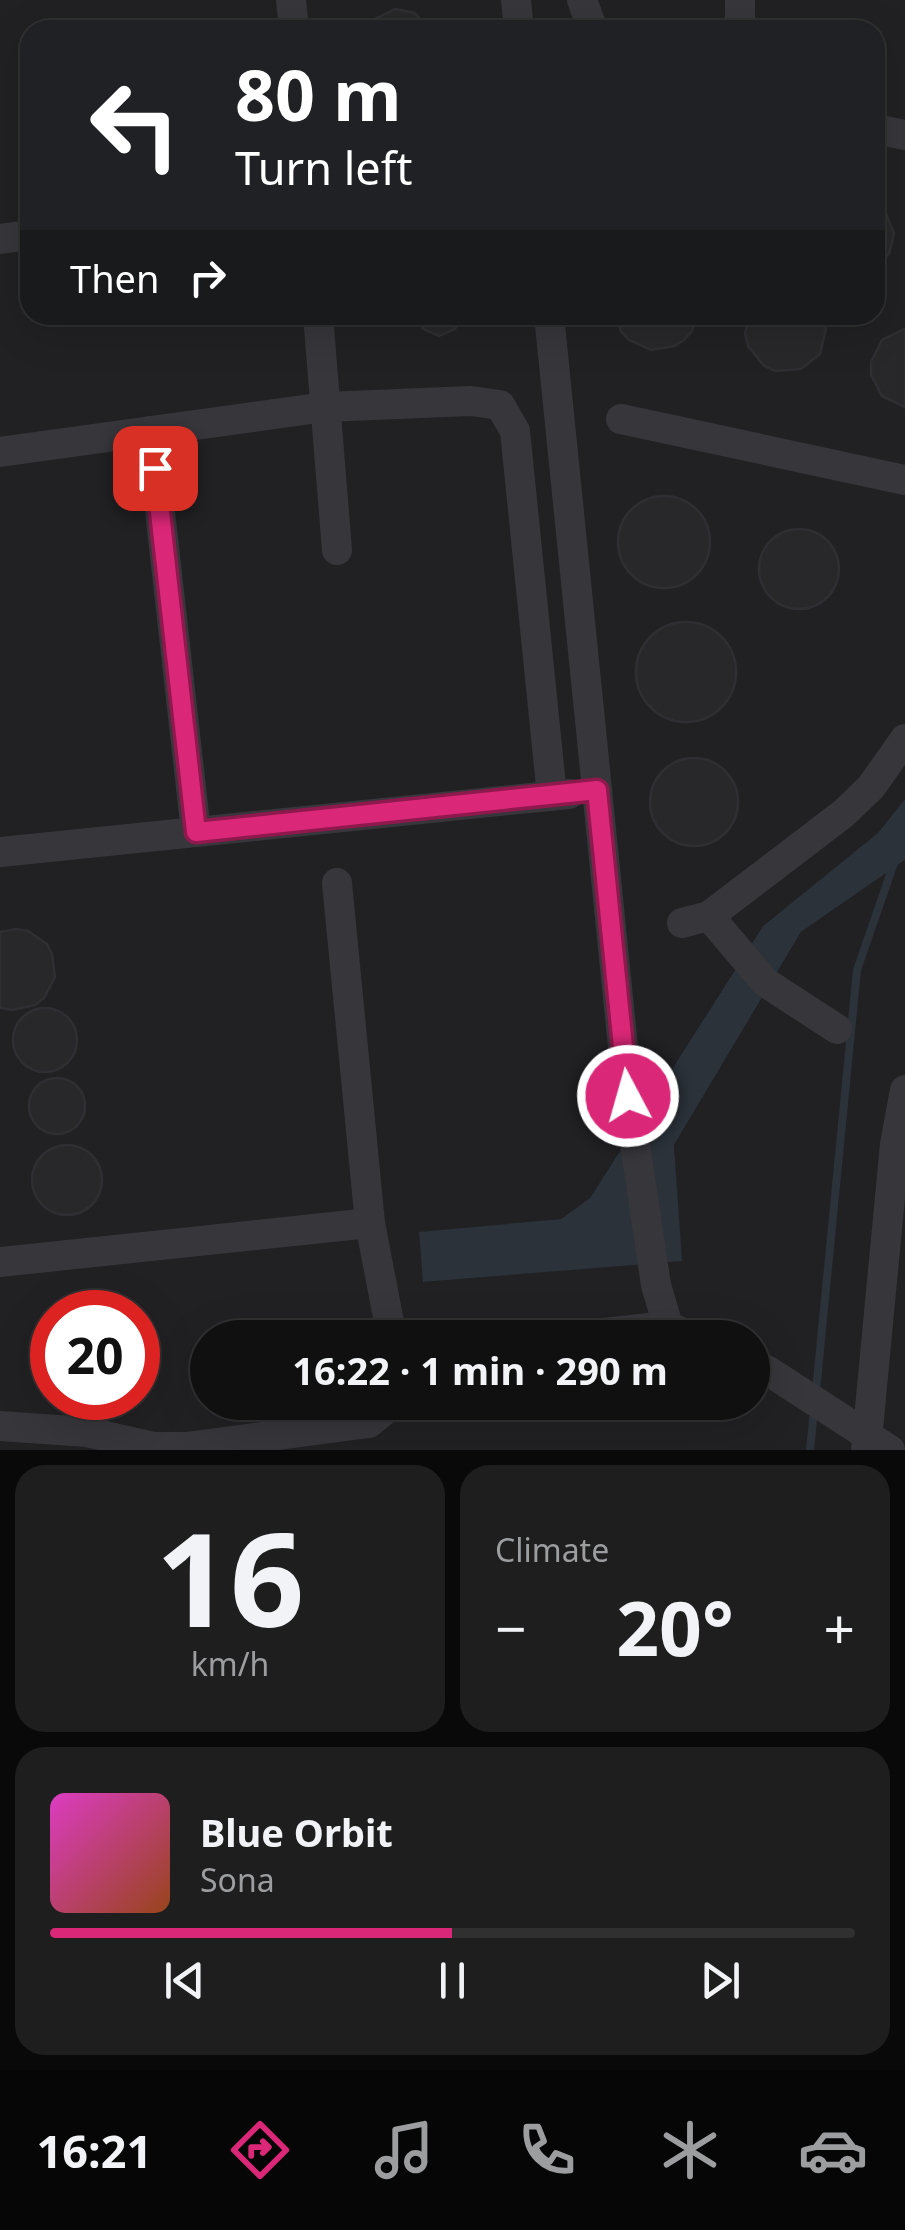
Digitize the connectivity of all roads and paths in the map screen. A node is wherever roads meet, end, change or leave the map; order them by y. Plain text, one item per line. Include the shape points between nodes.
1 (319, 325) edge
2 (550, 325) edge
3 (325, 408) junction
4 (621, 419) dead end
5 (151, 431) junction
6 (0, 452) edge
7 (905, 480) edge
8 (337, 550) dead end
9 (905, 739) edge
10 (597, 790) junction
11 (552, 796) junction
12 (196, 832) junction
13 (0, 852) edge
14 (337, 883) dead end
15 (837, 1029) dead end
16 (905, 1090) edge
17 (370, 1222) junction
18 (0, 1262) edge
19 (389, 1320) edge
20 (675, 1320) edge
21 (770, 1373) edge
22 (374, 1420) edge
23 (0, 1426) edge
24 (874, 1445) edge

1 - 3 lane
2 - 10 lane
3 - 5 lane
3 - 8 lane
3 - 11 lane via 500,405 514,432
4 - 7 lane
5 - 6 lane
5 - 12 lane
9 - 15 lane via 872,787 844,813 696,920 766,982
10 - 11 lane
10 - 20 lane via 628,1096 656,1285
11 - 12 lane
12 - 13 lane
14 - 17 lane
16 - 24 lane via 895,1144
17 - 18 lane
17 - 19 lane
21 - 24 lane
22 - 23 lane via 186,1447

